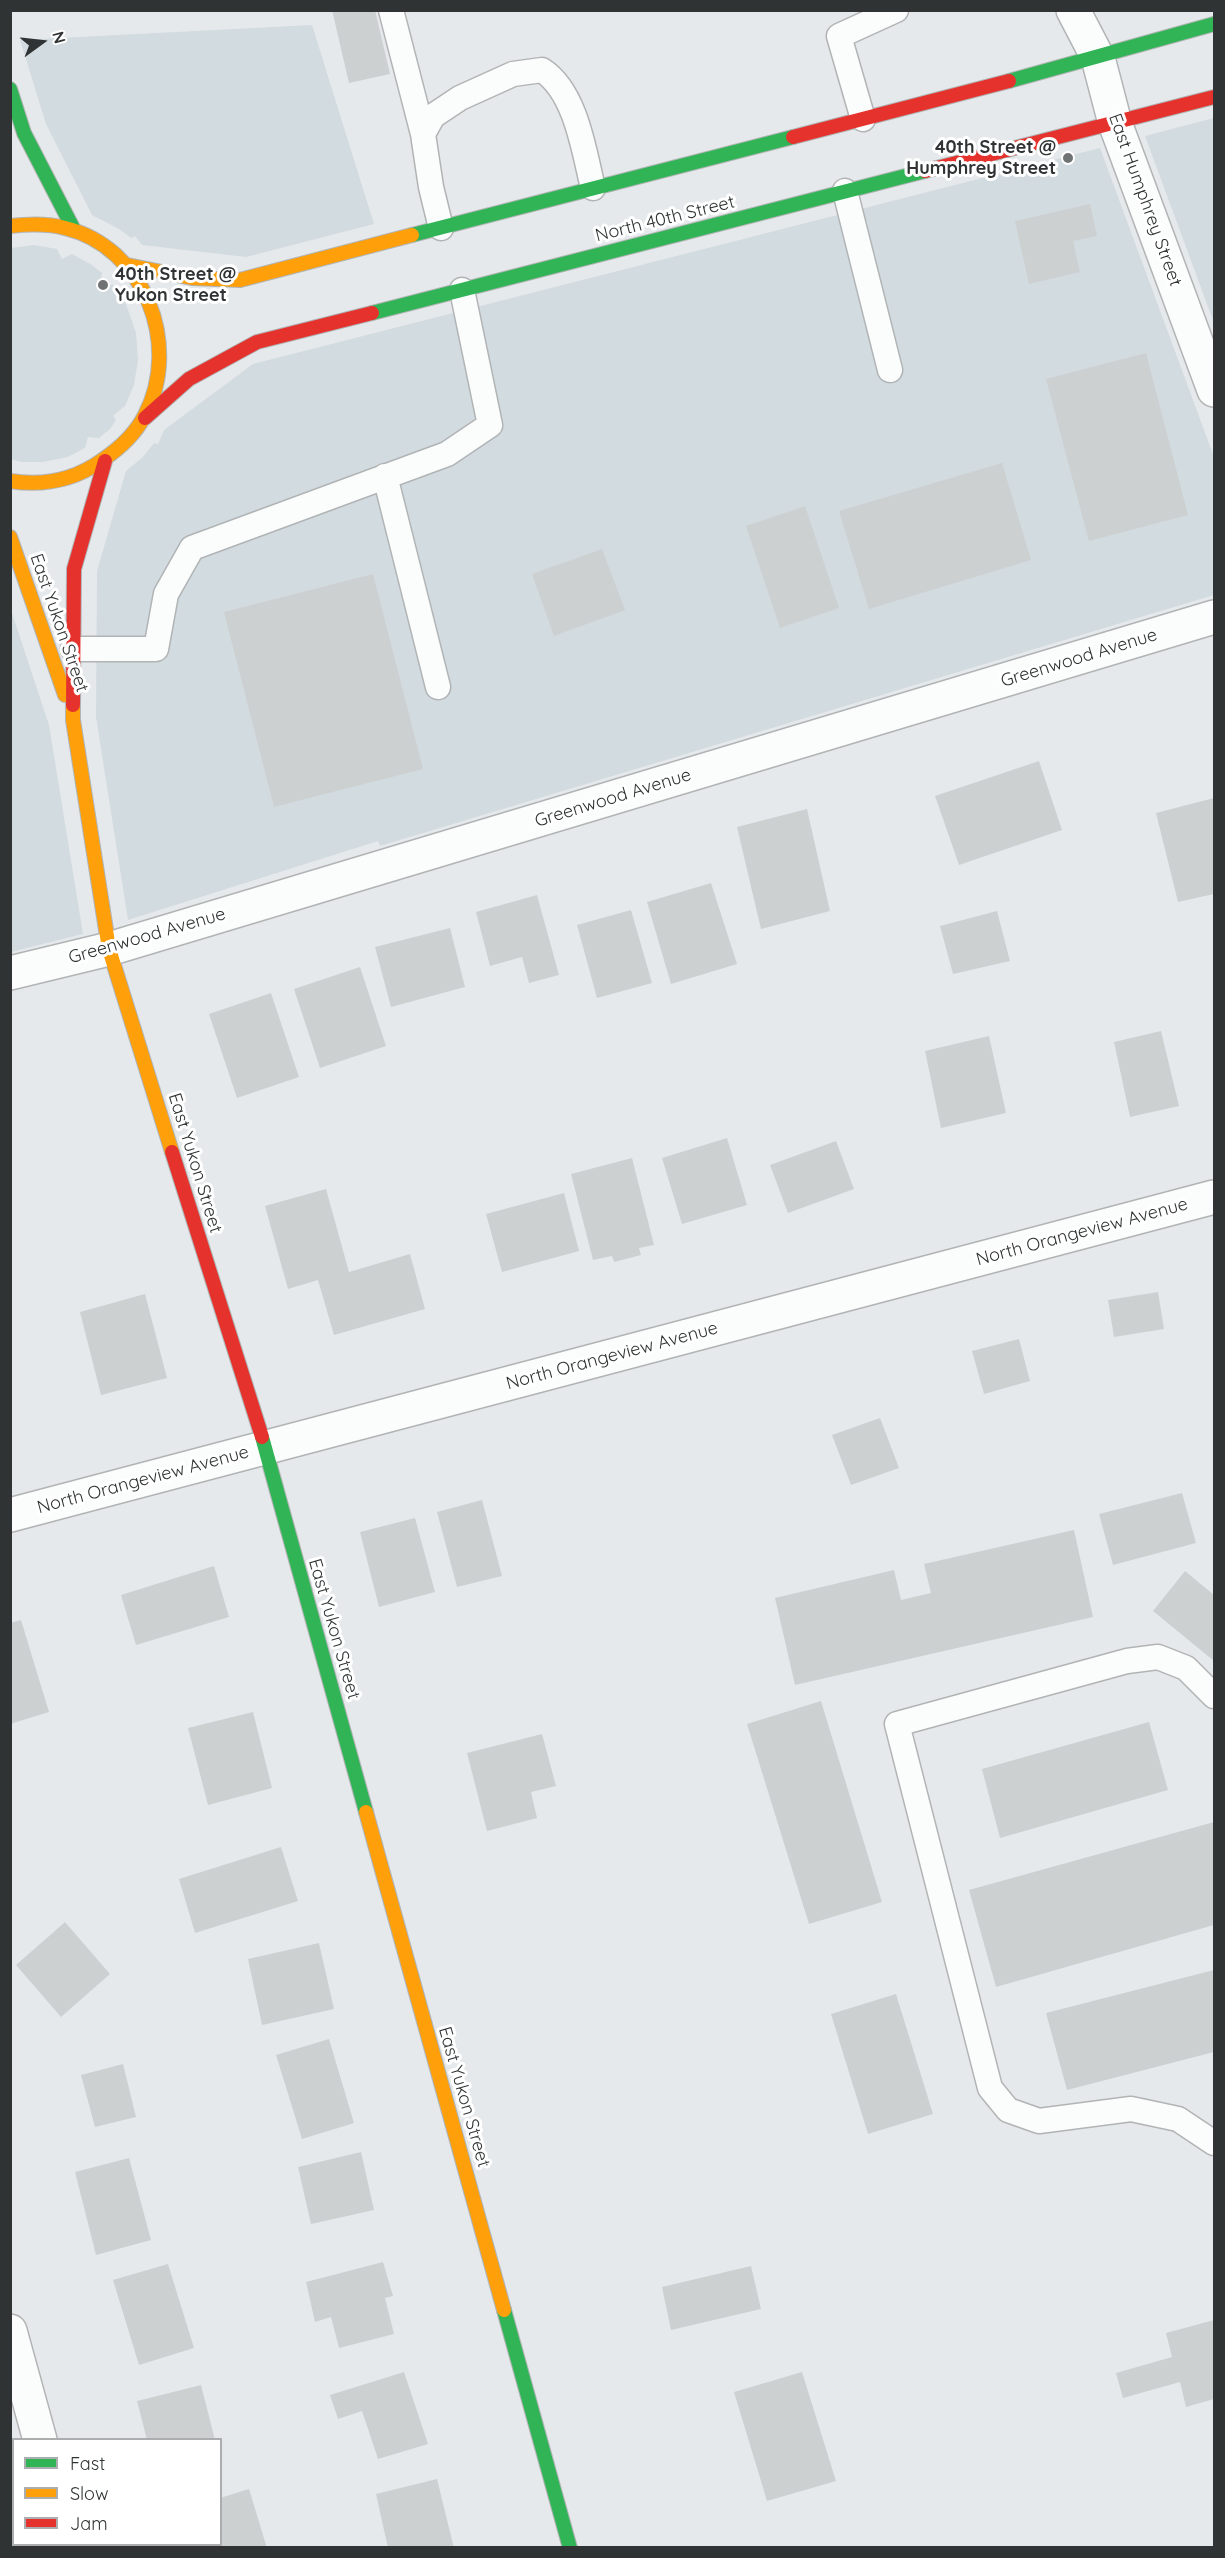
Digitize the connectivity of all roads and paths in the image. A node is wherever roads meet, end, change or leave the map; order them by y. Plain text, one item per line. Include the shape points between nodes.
1 (391, 10) edge
2 (896, 10) edge
3 (1073, 10) edge
4 (1215, 24) edge
5 (1098, 58) junction
6 (10, 89) edge
7 (1215, 97) edge
8 (863, 118) junction
9 (1115, 123) junction
10 (423, 134) junction
11 (593, 188) junction
12 (845, 191) junction
13 (10, 226) edge
14 (441, 228) junction
15 (74, 230) junction
16 (127, 265) junction
17 (462, 290) junction
18 (891, 370) dead end
19 (1215, 390) edge
20 (145, 418) junction
21 (105, 462) junction
22 (385, 476) junction
23 (10, 481) edge
24 (10, 537) edge
25 (1215, 617) edge
26 (73, 649) junction
27 (438, 687) dead end
28 (73, 720) junction
29 (109, 950) junction
30 (10, 973) edge
31 (1215, 1197) edge
32 (265, 1448) junction
33 (10, 1515) edge
34 (1215, 1696) edge
35 (1214, 2141) edge
36 (10, 2331) edge
37 (40, 2438) edge
38 (570, 2547) edge

1 - 10 lane
2 - 8 lane via 839,36
3 - 5 street, East Humphrey Street
4 - 5 main road
5 - 8 main road
5 - 9 street, East Humphrey Street
6 - 15 main road via 24,133
7 - 9 main road, North 40th Street
8 - 11 main road
9 - 12 main road, North 40th Street
9 - 19 street, East Humphrey Street
10 - 11 lane via 433,116 459,98 513,74 542,70 553,77 568,100
10 - 14 lane
11 - 14 main road
12 - 17 main road, North 40th Street
12 - 18 lane
13 - 15 main road via 40,223
14 - 16 main road via 240,280 192,278
15 - 16 main road via 103,245
16 - 20 main road via 146,292 158,323 161,355 157,388
17 - 20 main road, North 40th Street via 257,342 189,379
17 - 22 lane via 489,425 447,454
20 - 21 main road
21 - 23 main road via 49,483
21 - 26 main road, East Yukon Street via 74,570
22 - 26 lane via 192,548 166,594 156,649
22 - 27 lane
24 - 28 main road, East Yukon Street
25 - 29 street, Greenwood Avenue
26 - 28 main road, East Yukon Street
28 - 29 main road, East Yukon Street
29 - 30 street, Greenwood Avenue
29 - 32 main road, East Yukon Street
31 - 32 street, North Orangeview Avenue
32 - 33 street, North Orangeview Avenue
32 - 38 main road, East Yukon Street
34 - 35 lane via 1186,1668 1158,1657 1127,1661 897,1724 990,2088 1008,2110 1039,2121 1131,2109 1178,2119
36 - 37 street

